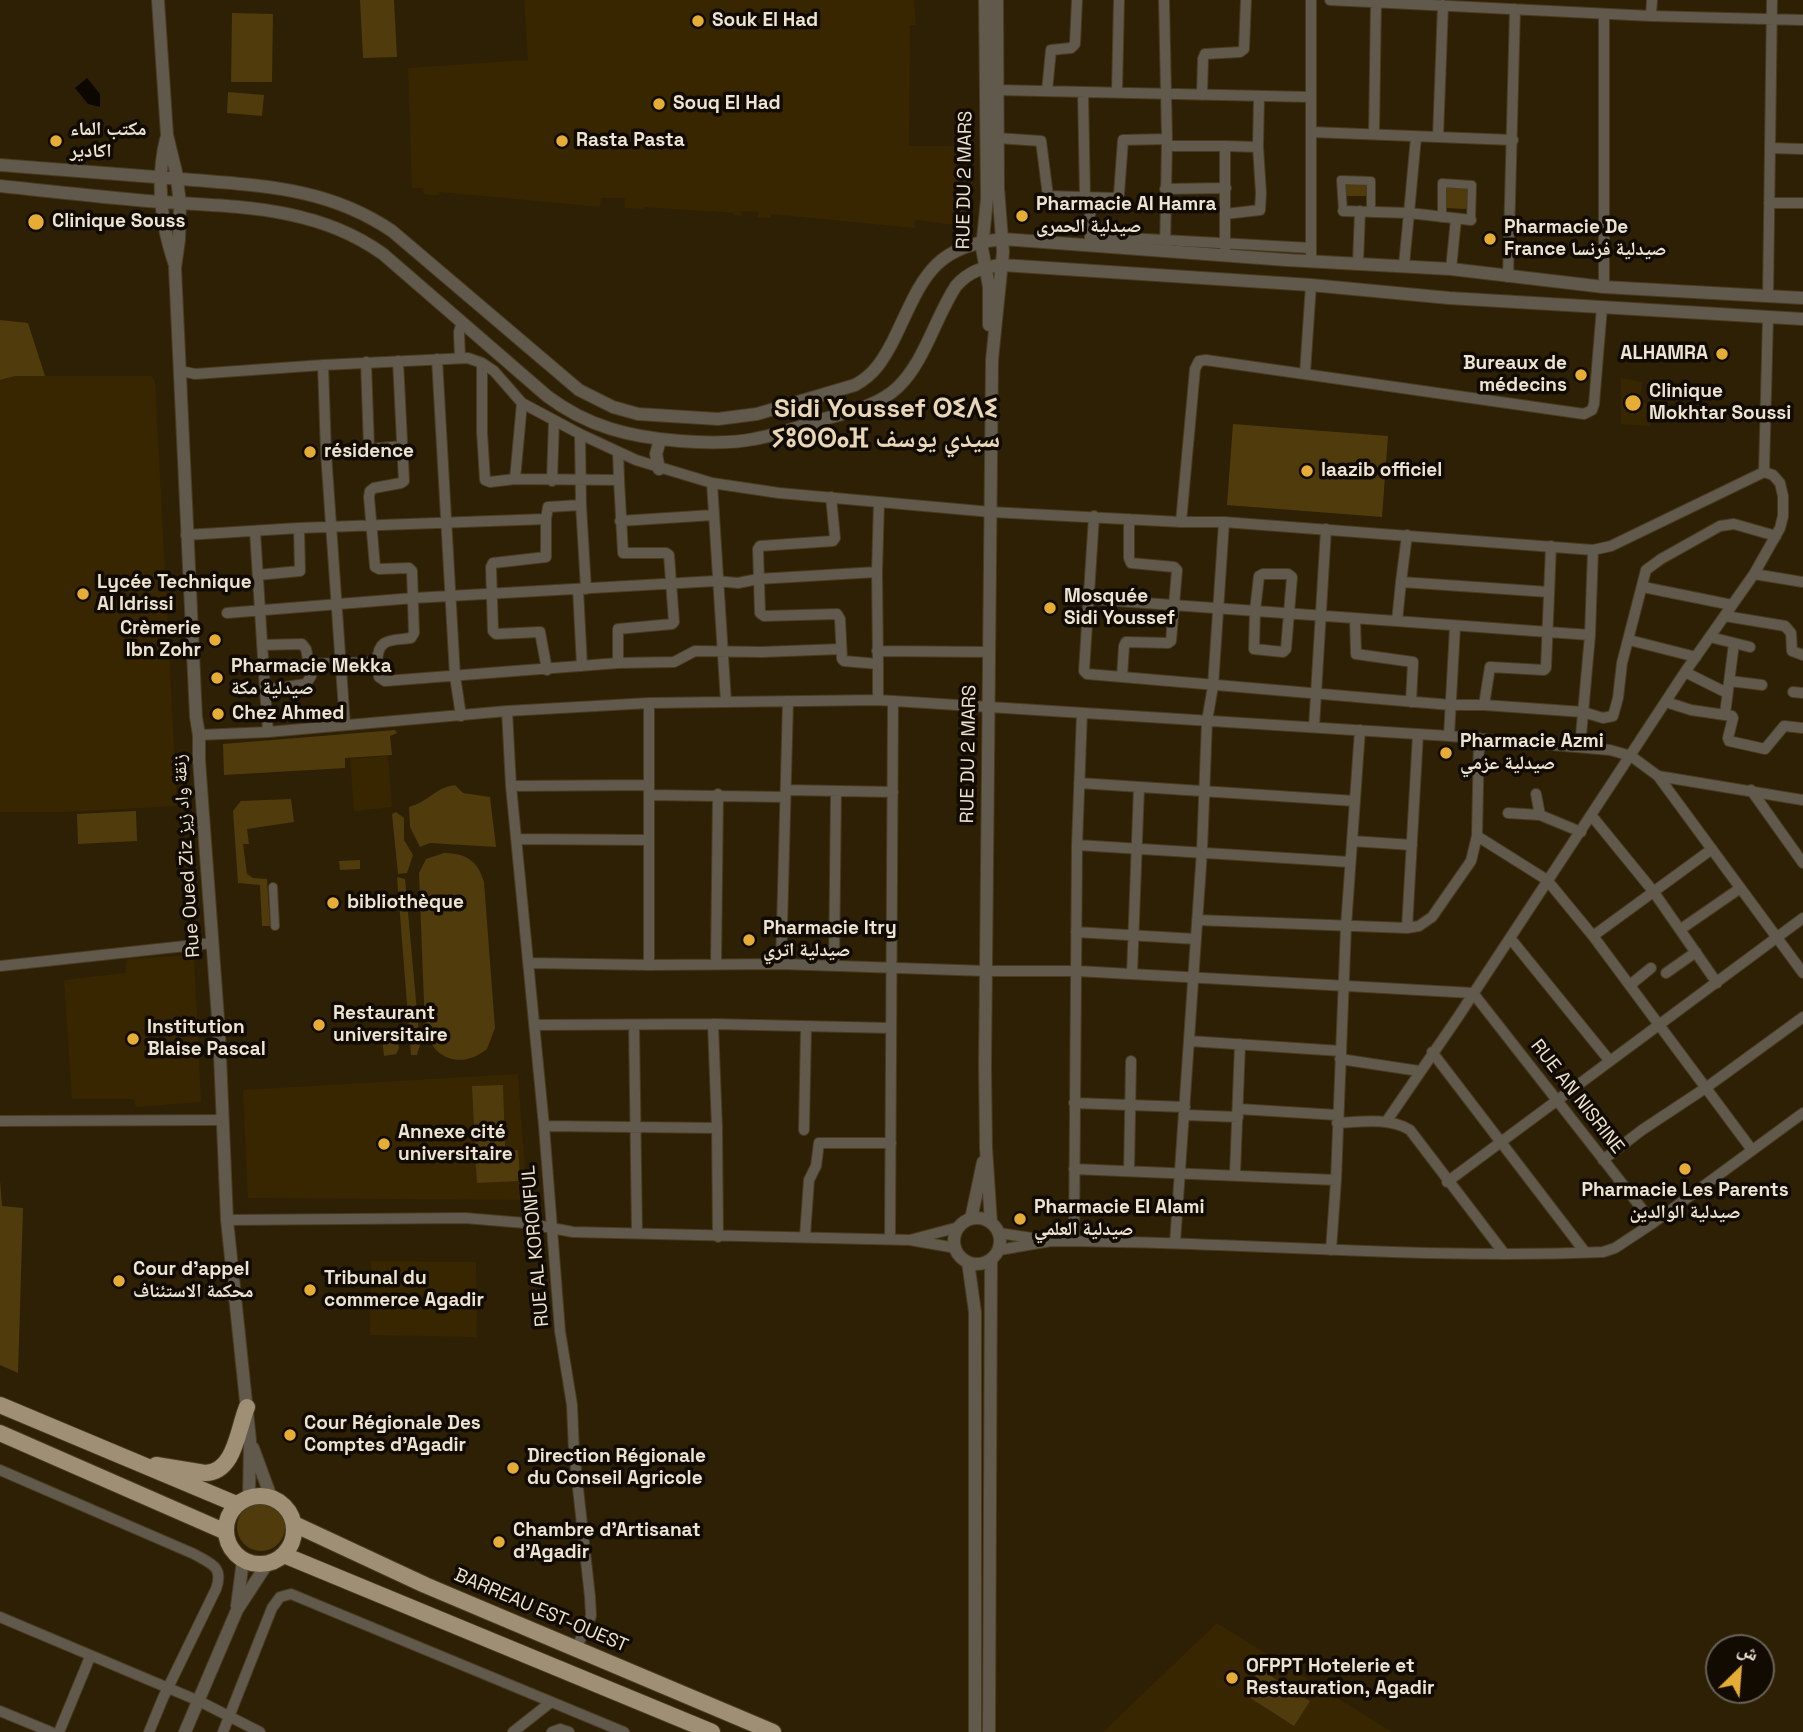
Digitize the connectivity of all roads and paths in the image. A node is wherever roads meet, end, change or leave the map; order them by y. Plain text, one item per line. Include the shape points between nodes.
1 (158, 0) edge
2 (985, 0) edge
3 (997, 0) edge
4 (1077, 0) edge
5 (1119, 0) edge
6 (1164, 0) edge
7 (1246, 0) edge
8 (1311, 0) edge
9 (1330, 0) edge
10 (1652, 0) edge
11 (1772, 0) edge
12 (1376, 1) edge
13 (1500, 4) edge
14 (1443, 5) junction
15 (1515, 9) junction
16 (1604, 14) junction
17 (1651, 16) junction
18 (1773, 19) junction
19 (1803, 20) edge
20 (996, 90) junction
21 (1047, 91) junction
22 (1083, 92) junction
23 (1117, 92) junction
24 (1165, 94) junction
25 (1202, 94) junction
26 (1259, 96) junction
27 (1311, 97) junction
28 (1311, 132) junction
29 (1374, 134) junction
30 (167, 135) junction
31 (1438, 137) junction
32 (997, 138) junction
33 (1416, 138) junction
34 (1513, 140) junction
35 (1167, 143) junction
36 (1226, 146) junction
37 (1258, 147) junction
38 (1770, 148) junction
39 (1803, 149) edge
40 (0, 165) edge
41 (161, 177) junction
42 (177, 179) junction
43 (0, 186) edge
44 (1227, 188) junction
45 (1166, 189) junction
46 (1087, 198) junction
47 (161, 202) junction
48 (180, 203) junction
49 (1769, 203) junction
50 (1803, 203) edge
51 (212, 206) junction
52 (1343, 211) joint
53 (1366, 211) junction
54 (1409, 213) junction
55 (1225, 214) junction
56 (1442, 218) junction
57 (1456, 219) junction
58 (1471, 220) joint
59 (180, 226) junction
60 (1003, 239) junction
61 (982, 241) junction
62 (1090, 241) junction
63 (1165, 245) junction
64 (1224, 250) junction
65 (1311, 255) junction
66 (1358, 263) junction
67 (1002, 265) junction
68 (1404, 265) junction
69 (985, 267) junction
70 (175, 268) junction
71 (1451, 269) junction
72 (1508, 277) junction
73 (1311, 285) junction
74 (1604, 287) junction
75 (1768, 296) junction
76 (1803, 298) edge
77 (1602, 307) junction
78 (1768, 317) junction
79 (1803, 319) edge
80 (462, 322) junction
81 (460, 358) junction
82 (437, 359) junction
83 (992, 360) junction
84 (398, 361) junction
85 (366, 362) junction
86 (482, 363) junction
87 (323, 365) junction
88 (181, 371) junction
89 (1305, 373) junction
90 (522, 402) junction
91 (554, 420) junction
92 (580, 434) junction
93 (660, 440) junction
94 (402, 446) junction
95 (369, 448) junction
96 (618, 452) junction
97 (326, 453) junction
98 (659, 469) junction
99 (1764, 472) junction
100 (515, 480) junction
101 (581, 480) junction
102 (619, 480) junction
103 (552, 481) junction
104 (712, 483) junction
105 (831, 497) junction
106 (879, 502) junction
107 (581, 505) junction
108 (991, 512) junction
109 (713, 515) junction
110 (1094, 516) junction
111 (546, 519) junction
112 (1129, 519) junction
113 (620, 521) junction
114 (446, 522) junction
115 (1181, 522) junction
116 (1224, 522) junction
117 (332, 527) junction
118 (371, 527) junction
119 (299, 528) junction
120 (1326, 529) junction
121 (255, 531) junction
122 (186, 535) junction
123 (1407, 535) junction
124 (1776, 536) junction
125 (1551, 546) junction
126 (1593, 550) junction
127 (877, 572) junction
128 (1755, 574) junction
129 (258, 575) junction
130 (758, 579) junction
131 (716, 581) junction
132 (1401, 582) junction
133 (1803, 582) edge
134 (672, 585) junction
135 (1643, 587) junction
136 (582, 589) junction
137 (1549, 592) junction
138 (491, 594) junction
139 (452, 596) junction
140 (414, 598) junction
141 (1089, 599) junction
142 (337, 604) junction
143 (1175, 605) junction
144 (1732, 605) junction
145 (1217, 609) junction
146 (260, 610) junction
147 (1255, 611) junction
148 (227, 613) dead end
149 (1289, 614) junction
150 (1321, 616) junction
151 (1725, 616) junction
152 (1355, 619) junction
153 (1397, 621) junction
154 (1455, 627) junction
155 (1548, 632) junction
156 (1590, 635) junction
157 (1710, 637) junction
158 (1629, 640) junction
159 (1734, 643) junction
160 (262, 645) junction
161 (1750, 647) dead end
162 (841, 649) junction
163 (724, 650) junction
164 (877, 651) junction
165 (990, 652) junction
166 (1803, 655) edge
167 (1696, 657) junction
168 (341, 662) junction
169 (377, 662) junction
170 (618, 663) junction
171 (309, 664) junction
172 (878, 664) junction
173 (582, 666) junction
174 (547, 670) junction
175 (1685, 672) junction
176 (455, 676) junction
177 (1122, 677) junction
178 (1730, 681) junction
179 (1762, 685) dead end
180 (1213, 686) junction
181 (265, 690) junction
182 (1727, 693) junction
183 (1317, 694) junction
184 (877, 700) junction
185 (788, 701) junction
186 (893, 701) junction
187 (726, 702) junction
188 (1411, 702) junction
189 (1666, 702) junction
190 (649, 704) junction
191 (1451, 705) junction
192 (1484, 705) junction
193 (989, 706) junction
194 (507, 710) junction
195 (1583, 712) junction
196 (1082, 713) junction
197 (1725, 714) junction
198 (461, 716) junction
199 (1207, 721) junction
200 (345, 725) junction
201 (1314, 727) junction
202 (1803, 728) edge
203 (1360, 730) junction
204 (268, 732) junction
205 (1418, 734) junction
206 (199, 735) junction
207 (1449, 736) junction
208 (1479, 738) junction
209 (1580, 747) junction
210 (1631, 756) junction
211 (1658, 776) junction
212 (1079, 783) junction
213 (511, 786) junction
214 (1139, 787) junction
215 (648, 790) junction
216 (1204, 790) junction
217 (1751, 790) junction
218 (836, 791) junction
219 (893, 792) junction
220 (785, 793) junction
221 (1536, 793) dead end
222 (718, 794) junction
223 (1803, 800) edge
224 (1355, 801) junction
225 (1508, 813) dead end
226 (1540, 815) junction
227 (1591, 815) junction
228 (1581, 832) junction
229 (1477, 835) junction
230 (516, 839) junction
231 (649, 840) junction
232 (1352, 841) junction
233 (1077, 845) junction
234 (1412, 845) junction
235 (1136, 848) junction
236 (1712, 849) junction
237 (1202, 851) junction
238 (1350, 862) junction
239 (1803, 863) edge
240 (1547, 880) junction
241 (274, 887) dead end
242 (1739, 889) junction
243 (1653, 891) junction
244 (1803, 918) edge
245 (1197, 920) junction
246 (275, 926) dead end
247 (1346, 926) junction
248 (1407, 928) junction
249 (1681, 929) junction
250 (1076, 932) junction
251 (1132, 936) junction
252 (1593, 936) junction
253 (1510, 938) junction
254 (1776, 938) junction
255 (1196, 939) junction
256 (213, 943) junction
257 (1696, 952) junction
258 (529, 963) junction
259 (716, 964) junction
260 (781, 964) junction
261 (649, 965) junction
262 (0, 966) edge
263 (834, 966) junction
264 (893, 968) junction
265 (1651, 968) dead end
266 (986, 971) junction
267 (1077, 971) junction
268 (1666, 973) dead end
269 (1803, 973) edge
270 (1132, 974) junction
271 (1192, 977) junction
272 (1717, 984) junction
273 (1344, 985) junction
274 (1630, 985) junction
275 (1473, 993) junction
276 (1803, 1017) edge
277 (713, 1024) junction
278 (1660, 1024) junction
279 (634, 1025) junction
280 (534, 1026) junction
281 (806, 1028) junction
282 (891, 1028) junction
283 (1189, 1041) junction
284 (1240, 1044) junction
285 (1432, 1052) junction
286 (1341, 1055) junction
287 (1609, 1060) junction
288 (1131, 1061) dead end
289 (1419, 1072) junction
290 (1707, 1087) junction
291 (1557, 1100) junction
292 (1074, 1103) junction
293 (1130, 1104) junction
294 (1185, 1111) junction
295 (1239, 1113) junction
296 (1803, 1113) edge
297 (1337, 1119) junction
298 (222, 1120) junction
299 (0, 1121) edge
300 (1386, 1122) junction
301 (544, 1126) junction
302 (635, 1128) junction
303 (718, 1128) junction
304 (804, 1130) dead end
305 (1499, 1142) junction
306 (891, 1143) junction
307 (986, 1147) junction
308 (1752, 1150) junction
309 (1603, 1160) junction
310 (1074, 1169) junction
311 (1129, 1171) junction
312 (1180, 1172) junction
313 (1235, 1174) junction
314 (1336, 1180) junction
315 (1447, 1182) junction
316 (971, 1219) junction
317 (227, 1220) junction
318 (1653, 1223) junction
319 (959, 1227) junction
320 (550, 1228) junction
321 (995, 1228) junction
322 (637, 1233) junction
323 (805, 1236) junction
324 (718, 1237) junction
325 (890, 1239) junction
326 (910, 1240) junction
327 (1051, 1241) junction
328 (1074, 1241) junction
329 (1175, 1243) junction
330 (956, 1248) junction
331 (1331, 1250) junction
332 (1503, 1252) junction
333 (1585, 1252) junction
334 (995, 1255) junction
335 (968, 1262) junction
336 (0, 1405) edge
337 (247, 1407) junction
338 (0, 1433) edge
339 (250, 1440) junction
340 (140, 1465) junction
341 (0, 1470) edge
342 (271, 1497) junction
343 (242, 1501) junction
344 (294, 1524) junction
345 (226, 1532) junction
346 (284, 1555) junction
347 (243, 1560) junction
348 (267, 1564) junction
349 (236, 1610) junction
350 (0, 1617) edge
351 (576, 1649) junction
352 (90, 1657) junction
353 (168, 1688) junction
354 (198, 1701) junction
355 (551, 1702) junction
356 (0, 1711) edge
357 (230, 1715) junction
358 (51, 1732) edge
359 (59, 1732) edge
360 (149, 1732) edge
361 (184, 1732) edge
362 (223, 1732) edge
363 (260, 1732) edge
364 (513, 1732) edge
365 (552, 1732) edge
366 (569, 1732) edge
367 (624, 1732) edge
368 (712, 1732) edge
369 (773, 1732) edge
370 (975, 1732) edge
371 (989, 1732) edge

1 - 30 street, Rue Oued Ziz زنقة واد زيز
2 - 61 street, RUE DU 2 MARS via 987,199
3 - 20 street, RUE DU 2 MARS
4 - 21 street via 1075,44 1051,50
5 - 23 street
6 - 24 street
7 - 25 street via 1244,49 1205,54
8 - 27 street
9 - 12 street
10 - 17 street
11 - 18 street
12 - 14 street
12 - 29 street
13 - 14 street
13 - 15 street
14 - 31 street
15 - 16 street
15 - 34 street
16 - 17 street
16 - 74 street
17 - 18 street
18 - 19 street
18 - 38 street
20 - 21 street
20 - 32 street, RUE DU 2 MARS
21 - 22 street
22 - 23 street
22 - 46 street
23 - 24 street
24 - 25 street
24 - 35 street
25 - 26 street
26 - 27 street
26 - 37 street
27 - 28 street
28 - 29 street
28 - 65 street
29 - 33 street
30 - 41 street, Rue Oued Ziz زنقة واد زيز
30 - 42 street, Rue Oued Ziz زنقة واد زيز
31 - 33 street
31 - 34 street
32 - 46 street via 1041,141 1047,195
32 - 60 street, RUE DU 2 MARS
33 - 54 street
34 - 72 street
35 - 36 street
35 - 45 street
35 - 46 street via 1125,139 1118,196
36 - 37 street
36 - 44 street
37 - 55 street via 1260,211
38 - 39 street
38 - 49 street
40 - 41 street
41 - 42 street
41 - 47 street, Rue Oued Ziz زنقة واد زيز
42 - 48 street, Rue Oued Ziz زنقة واد زيز
42 - 61 street via 293,190 360,211 402,239 579,390 613,407 651,415 744,417 855,386 882,361 933,266 954,250
43 - 47 street
44 - 45 street
44 - 55 street
45 - 63 street
46 - 62 street
47 - 48 street
47 - 70 street, Rue Oued Ziz زنقة واد زيز
48 - 51 street
48 - 59 street, Rue Oued Ziz زنقة واد زيز
49 - 50 street
49 - 75 street
51 - 59 street
51 - 80 street via 295,214 341,229 383,254
52 - 53 street
52 - 53 street via 1341,180 1371,181
53 - 54 street
53 - 66 street
54 - 56 street
54 - 68 street
55 - 64 street
56 - 57 street
56 - 58 street via 1442,183 1472,185
57 - 58 street
57 - 71 street
59 - 70 street, Rue Oued Ziz زنقة واد زيز
60 - 61 street
60 - 62 street
60 - 67 street, RUE DU 2 MARS
61 - 69 street, RUE DU 2 MARS
62 - 63 street
63 - 64 street
64 - 65 street
65 - 66 street
66 - 68 street
67 - 69 street
67 - 73 street
67 - 83 street, RUE DU 2 MARS
68 - 71 street
69 - 83 street, RUE DU 2 MARS
69 - 93 street via 956,286 908,375 874,403 754,439 709,443
70 - 88 street, Rue Oued Ziz زنقة واد زيز
71 - 72 street
72 - 74 street
73 - 77 street
73 - 89 street
74 - 75 street
75 - 76 street
77 - 78 street
77 - 89 street via 1594,404 1584,414
78 - 79 street
78 - 99 street
80 - 81 street
80 - 93 street via 570,412 608,430
81 - 82 street
81 - 86 street
82 - 84 street
82 - 114 street
83 - 108 street, RUE DU 2 MARS
84 - 85 street
84 - 94 street
85 - 87 street
85 - 95 street
86 - 90 street
86 - 100 street via 484,478 490,482
87 - 88 street via 195,374
87 - 97 street
88 - 122 street, Rue Oued Ziz زنقة واد زيز
89 - 115 street via 1206,360 1197,363
90 - 91 street
90 - 100 street
91 - 92 street
91 - 103 street
92 - 96 street
92 - 101 street
93 - 98 street via 656,454
94 - 95 street
94 - 118 street via 403,482 370,491
95 - 97 street
96 - 98 street
96 - 102 street
97 - 117 street
98 - 104 street
99 - 124 street via 1780,483 1783,496
99 - 126 street via 1612,546
100 - 103 street
101 - 102 street
101 - 103 street
101 - 107 street
102 - 113 street
104 - 105 street
104 - 109 street
105 - 106 street
105 - 130 street via 834,540 760,546
106 - 108 street
106 - 127 street
107 - 111 street via 545,508
107 - 136 street
108 - 110 street
108 - 165 street, RUE DU 2 MARS
109 - 113 street
109 - 131 street
110 - 112 street
110 - 141 street
111 - 114 street
111 - 138 street via 547,558 493,563
112 - 115 street
112 - 143 street via 1131,563 1176,569
113 - 134 street via 623,553 668,553
114 - 118 street
114 - 139 street
115 - 116 street
116 - 120 street
116 - 145 street
117 - 118 street
117 - 119 street
117 - 142 street
118 - 140 street via 375,567 411,569
119 - 121 street
119 - 129 street via 300,571
120 - 123 street
120 - 150 street
121 - 122 street
121 - 129 street
122 - 206 street, Rue Oued Ziz زنقة واد زيز
123 - 125 street
123 - 132 street
124 - 128 street
124 - 135 street via 1734,524 1720,526 1653,564 1646,570
125 - 126 street
125 - 137 street
126 - 156 street
127 - 130 street
127 - 164 street
128 - 133 street
128 - 144 street
129 - 146 street
130 - 131 street
130 - 162 street via 762,615 837,614
131 - 134 street
131 - 163 street
132 - 137 street
132 - 153 street
134 - 136 street
134 - 170 street via 674,622 618,629
135 - 144 street
135 - 158 street
136 - 138 street
136 - 173 street
137 - 155 street
138 - 139 street
138 - 174 street via 494,632 540,632
139 - 140 street
139 - 176 street
140 - 142 street
140 - 169 street via 413,636 383,643
141 - 143 street
141 - 177 street via 1084,671
142 - 146 street
142 - 168 street
143 - 145 street
143 - 177 street via 1170,642 1128,641
144 - 151 street
145 - 147 street
145 - 180 street
146 - 148 street
146 - 160 street
147 - 149 street
147 - 149 street via 1261,575 1288,574 1292,577
147 - 149 street via 1254,649 1283,652
149 - 150 street
150 - 152 street
150 - 183 street
151 - 157 street
151 - 166 street via 1785,626 1791,634 1792,651
152 - 153 street
152 - 188 street via 1356,654 1413,662
153 - 154 street
154 - 155 street
154 - 191 street
155 - 156 street
155 - 192 street via 1545,669 1490,667
156 - 195 street
157 - 159 street
157 - 167 street
158 - 167 street
158 - 195 street via 1615,713 1609,718
159 - 161 street
159 - 178 street
160 - 171 street via 302,644
160 - 181 street
162 - 163 street
162 - 172 street via 847,663
163 - 170 street via 695,651 674,662
163 - 187 street
164 - 165 street
164 - 172 street
165 - 193 street, RUE DU 2 MARS
167 - 175 street
168 - 169 street
168 - 171 street
168 - 200 street
169 - 176 street via 384,681
170 - 173 street
171 - 181 street via 306,684
172 - 184 street
173 - 174 street
174 - 176 street
175 - 182 street
175 - 189 street
176 - 198 street
177 - 180 street
178 - 179 street
178 - 182 street
180 - 183 street
180 - 199 street
181 - 204 street
182 - 197 street
183 - 188 street
183 - 201 street
184 - 185 street
184 - 186 street
185 - 187 street
185 - 220 street
186 - 193 street
186 - 219 street
187 - 190 street
188 - 191 street
189 - 197 street
189 - 210 street
190 - 194 street
190 - 215 street
191 - 192 street
191 - 207 street
192 - 195 street
193 - 196 street
193 - 266 street, RUE DU 2 MARS
194 - 198 street
194 - 213 street, RUE AL KORONFUL
195 - 209 street
196 - 199 street
196 - 212 street
197 - 202 street via 1733,718 1729,741 1765,749 1784,726
198 - 200 street
199 - 201 street
199 - 216 street
200 - 204 street
201 - 203 street
203 - 205 street
203 - 224 street
204 - 206 street
205 - 207 street
205 - 234 street
206 - 256 street, Rue Oued Ziz زنقة واد زيز
207 - 208 street
208 - 209 street
208 - 229 street
209 - 210 street
210 - 211 street
210 - 227 street
211 - 217 street
211 - 236 street
212 - 214 street
212 - 233 street
213 - 215 street
213 - 230 street, RUE AL KORONFUL
214 - 216 street
214 - 235 street
215 - 222 street
215 - 231 street
216 - 224 street
216 - 237 street
217 - 223 street
217 - 239 street
218 - 219 street
218 - 220 street
218 - 263 street
219 - 264 street
220 - 222 street
220 - 260 street
221 - 226 street
222 - 259 street
224 - 232 street
225 - 226 street
226 - 228 street
227 - 228 street
227 - 243 street
228 - 240 street
229 - 240 street
229 - 248 street via 1471,861 1432,918
230 - 231 street
230 - 258 street, RUE AL KORONFUL
231 - 261 street
232 - 234 street
232 - 238 street
233 - 235 street
233 - 250 street
234 - 248 street
235 - 237 street
235 - 251 street
236 - 242 street
236 - 243 street
237 - 238 street
237 - 245 street
238 - 247 street
240 - 252 street
240 - 253 street
241 - 246 street
242 - 249 street
242 - 254 street
243 - 249 street
243 - 252 street
244 - 254 street
245 - 247 street
245 - 255 street
247 - 248 street
247 - 273 street
249 - 257 street
250 - 251 street
250 - 267 street
251 - 255 street
251 - 270 street
252 - 274 street
253 - 275 street
253 - 287 street
254 - 269 street
254 - 272 street
255 - 271 street
256 - 262 street
256 - 298 street, Rue Oued Ziz زنقة واد زيز
257 - 268 street
257 - 272 street
258 - 261 street
258 - 280 street, RUE AL KORONFUL
259 - 260 street
259 - 261 street
260 - 263 street
263 - 264 street
264 - 266 street
264 - 282 street
265 - 274 street
266 - 267 street
266 - 307 street, RUE DU 2 MARS
267 - 270 street
267 - 292 street
270 - 271 street
271 - 273 street
271 - 283 street
272 - 278 street
273 - 275 street
273 - 286 street
274 - 278 street
275 - 285 street
275 - 291 street, RUE AN NISRINE
276 - 290 street
277 - 279 street
277 - 281 street
277 - 303 street
278 - 287 street
278 - 290 street
279 - 280 street
279 - 302 street
280 - 301 street, RUE AL KORONFUL
281 - 282 street
281 - 304 street
282 - 306 street
283 - 284 street
283 - 294 street
284 - 286 street
284 - 295 street
285 - 289 street
285 - 305 street
286 - 289 street
286 - 297 street
287 - 291 street
288 - 293 street
289 - 300 street
290 - 308 street
290 - 309 street
291 - 305 street
291 - 309 street, RUE AN NISRINE
292 - 293 street
292 - 310 street
293 - 294 street
293 - 311 street
294 - 295 street
294 - 312 street
295 - 297 street
295 - 313 street
296 - 308 street
297 - 300 street
297 - 314 street
298 - 299 street
298 - 317 street, Rue Oued Ziz زنقة واد زيز
300 - 315 street via 1403,1126 1416,1136
301 - 302 street
301 - 320 street, RUE AL KORONFUL
302 - 303 street
302 - 322 street
303 - 324 street
305 - 315 street
305 - 333 street
306 - 323 street via 819,1143 809,1180
306 - 325 street
307 - 316 street, RUE DU 2 MARS
307 - 321 street, RUE DU 2 MARS
308 - 318 street
309 - 318 street, RUE AN NISRINE
310 - 311 street
310 - 328 street
311 - 312 street
312 - 313 street
312 - 329 street
313 - 314 street
314 - 331 street
315 - 332 street
316 - 319 street
316 - 321 street via 981,1219
317 - 320 street via 465,1218
317 - 337 street, Rue Oued Ziz زنقة واد زيز
318 - 333 street via 1615,1248
319 - 326 street
319 - 330 street
320 - 322 street
320 - 351 street, RUE AL KORONFUL via 591,1616
321 - 327 street
321 - 334 street
322 - 324 street
323 - 324 street
323 - 325 street
325 - 326 street
326 - 330 street
327 - 328 street
327 - 334 street
328 - 329 street
329 - 331 street
330 - 335 street
331 - 332 street
332 - 333 street
334 - 335 street via 984,1263
334 - 371 street
335 - 370 street via 975,1312
336 - 340 main road
337 - 339 street, Rue Oued Ziz زنقة واد زيز
337 - 340 main road via 228,1462 211,1474
338 - 345 main road
339 - 342 street, Rue Oued Ziz زنقة واد زيز
339 - 343 street, Rue Oued Ziz زنقة واد زيز
340 - 343 main road
341 - 353 street via 214,1566 220,1576 216,1589
342 - 343 main road
342 - 344 main road via 288,1509
343 - 345 main road via 228,1517
344 - 346 main road via 291,1546
344 - 351 main road, BARREAU EST-OUEST
345 - 347 main road via 234,1552
346 - 348 main road
346 - 368 main road
347 - 348 main road
347 - 349 street
348 - 349 street
349 - 354 street
350 - 352 street
351 - 369 main road, BARREAU EST-OUEST
352 - 353 street
352 - 359 street
353 - 354 street
353 - 360 street
354 - 357 street
354 - 361 street
355 - 357 street via 285,1594 272,1608
355 - 364 street
355 - 367 street
356 - 358 street
357 - 362 street
357 - 363 street
365 - 366 street

